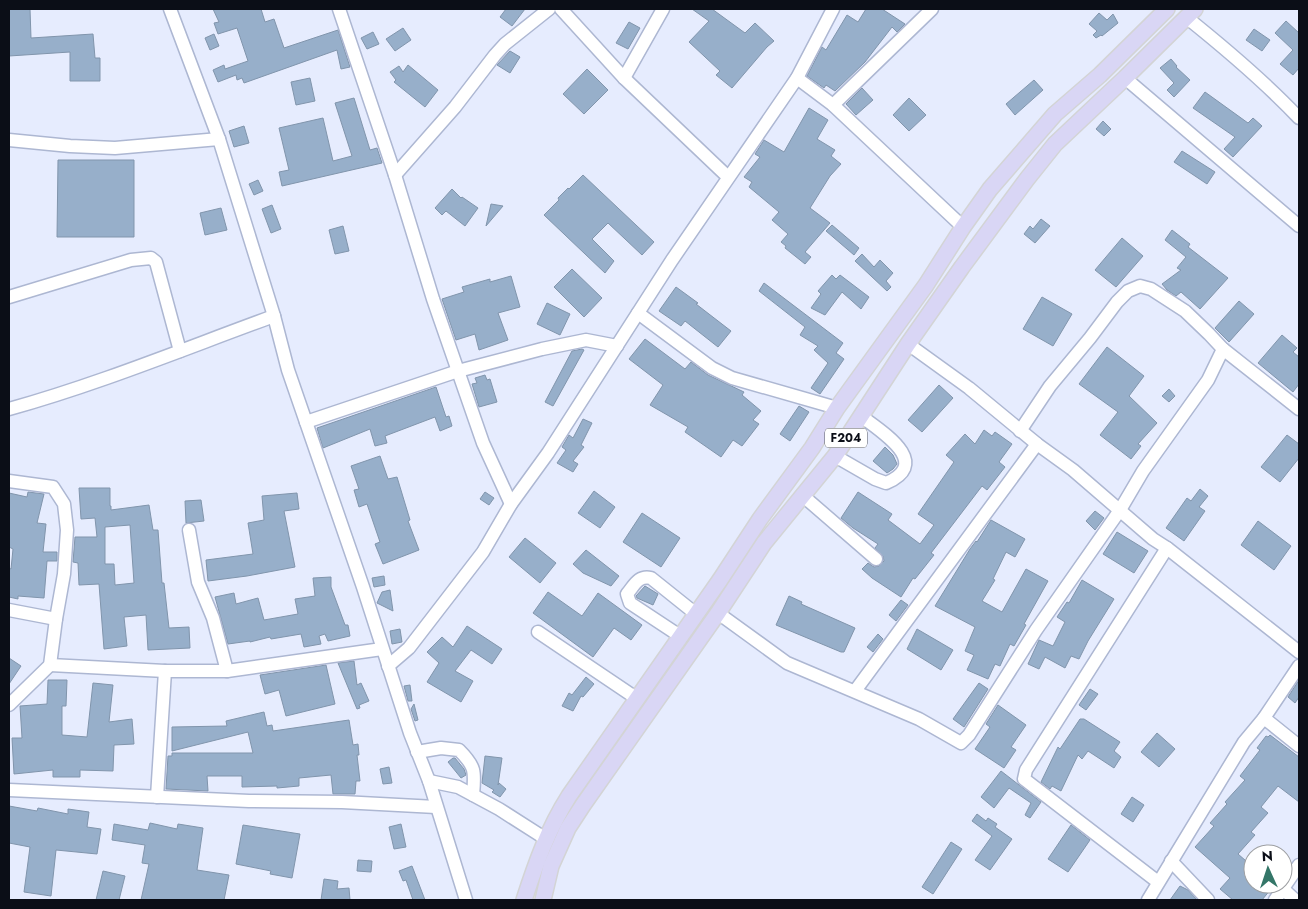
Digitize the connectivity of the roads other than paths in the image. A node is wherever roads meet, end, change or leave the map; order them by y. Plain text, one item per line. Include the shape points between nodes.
1 (170, 9) edge
2 (339, 9) edge
3 (549, 9) edge
4 (561, 9) edge
5 (663, 9) edge
6 (833, 9) edge
7 (932, 9) edge
8 (1167, 9) edge
9 (1191, 13) edge
10 (624, 78) junction
11 (797, 78) junction
12 (1125, 78) junction
13 (833, 105) junction
14 (1299, 118) edge
15 (219, 139) junction
16 (9, 140) edge
17 (395, 175) junction
18 (728, 177) junction
19 (1299, 226) edge
20 (963, 227) junction
21 (9, 297) edge
22 (638, 313) junction
23 (274, 316) junction
24 (908, 344) junction
25 (616, 346) junction
26 (1223, 349) junction
27 (180, 351) junction
28 (458, 371) junction
29 (836, 408) junction
30 (9, 409) edge
31 (1299, 409) edge
32 (861, 416) junction
33 (306, 422) junction
34 (1020, 430) junction
35 (1037, 444) junction
36 (835, 456) junction
37 (9, 481) edge
38 (802, 495) junction
39 (511, 504) junction
40 (1120, 510) junction
41 (189, 530) dead end
42 (1167, 548) junction
43 (876, 559) dead end
44 (9, 610) edge
45 (718, 613) junction
46 (696, 614) junction
47 (56, 619) junction
48 (538, 632) dead end
49 (680, 636) junction
50 (382, 649) junction
51 (1299, 652) edge
52 (50, 665) junction
53 (388, 666) junction
54 (1299, 666) edge
55 (165, 671) junction
56 (227, 671) junction
57 (856, 691) junction
58 (636, 698) junction
59 (9, 705) edge
60 (1264, 718) junction
61 (1299, 746) edge
62 (417, 752) junction
63 (429, 781) junction
64 (9, 790) edge
65 (474, 795) junction
66 (157, 797) junction
67 (436, 807) junction
68 (546, 839) junction
69 (1171, 861) junction
70 (1158, 882) junction
71 (466, 900) edge
72 (524, 900) edge
73 (543, 900) edge
74 (1148, 900) edge
75 (1208, 900) edge

1 - 15 street
2 - 17 street
3 - 17 street via 505,44
4 - 10 street
5 - 10 street
6 - 11 street
7 - 13 street
8 - 20 main road, F204 via 1055,114
9 - 12 main road, F204
9 - 14 street
10 - 18 street
11 - 13 street
11 - 18 street
12 - 19 street
12 - 24 main road, F204 via 1055,144
13 - 20 street
15 - 16 street via 115,148
15 - 23 street
17 - 28 street
18 - 22 street
20 - 29 main road, F204 via 926,285
21 - 27 street via 131,260 151,258 156,262
22 - 25 street
22 - 29 street via 712,368 732,378
23 - 27 street
23 - 33 street via 280,345
24 - 32 main road, F204
24 - 34 street
25 - 28 street via 586,340 570,342
25 - 39 street via 548,453
26 - 31 street
26 - 34 street via 1185,311 1151,289 1140,286 1128,291 1117,302 1050,386
26 - 40 street via 1208,380 1140,475
27 - 30 street
28 - 33 street
28 - 39 street via 483,443
29 - 46 main road, F204 via 812,448
32 - 36 main road, F204
32 - 36 street via 892,440 905,455 903,470 886,483
33 - 50 street
34 - 35 street
35 - 40 street
35 - 57 street
36 - 38 main road, F204
37 - 47 street via 53,487 64,504 67,530 64,574
38 - 43 street
38 - 45 main road, F204 via 764,543
39 - 53 street via 483,552 409,648
40 - 42 street
40 - 57 street via 961,743 919,719
41 - 56 street via 198,582 213,618
42 - 51 street
42 - 70 street via 1026,770 1024,779
44 - 47 street
45 - 57 street via 786,663
45 - 73 main road, F204 via 573,820 551,866
46 - 49 main road, F204
46 - 49 street via 650,578 639,579 627,594 630,603
47 - 52 street
48 - 58 street
49 - 58 main road, F204
50 - 53 street
50 - 56 street
52 - 55 street
52 - 59 street
53 - 62 street
54 - 60 street
55 - 56 street
55 - 66 street
58 - 68 main road, F204 via 557,814
60 - 61 street
60 - 69 street via 1244,742
62 - 63 street
62 - 65 street via 441,748 459,750 473,766
63 - 65 street via 458,786
63 - 67 street
64 - 66 street
65 - 68 street
66 - 67 street
67 - 71 street
68 - 72 main road, F204
69 - 70 street
69 - 75 street
70 - 74 street

